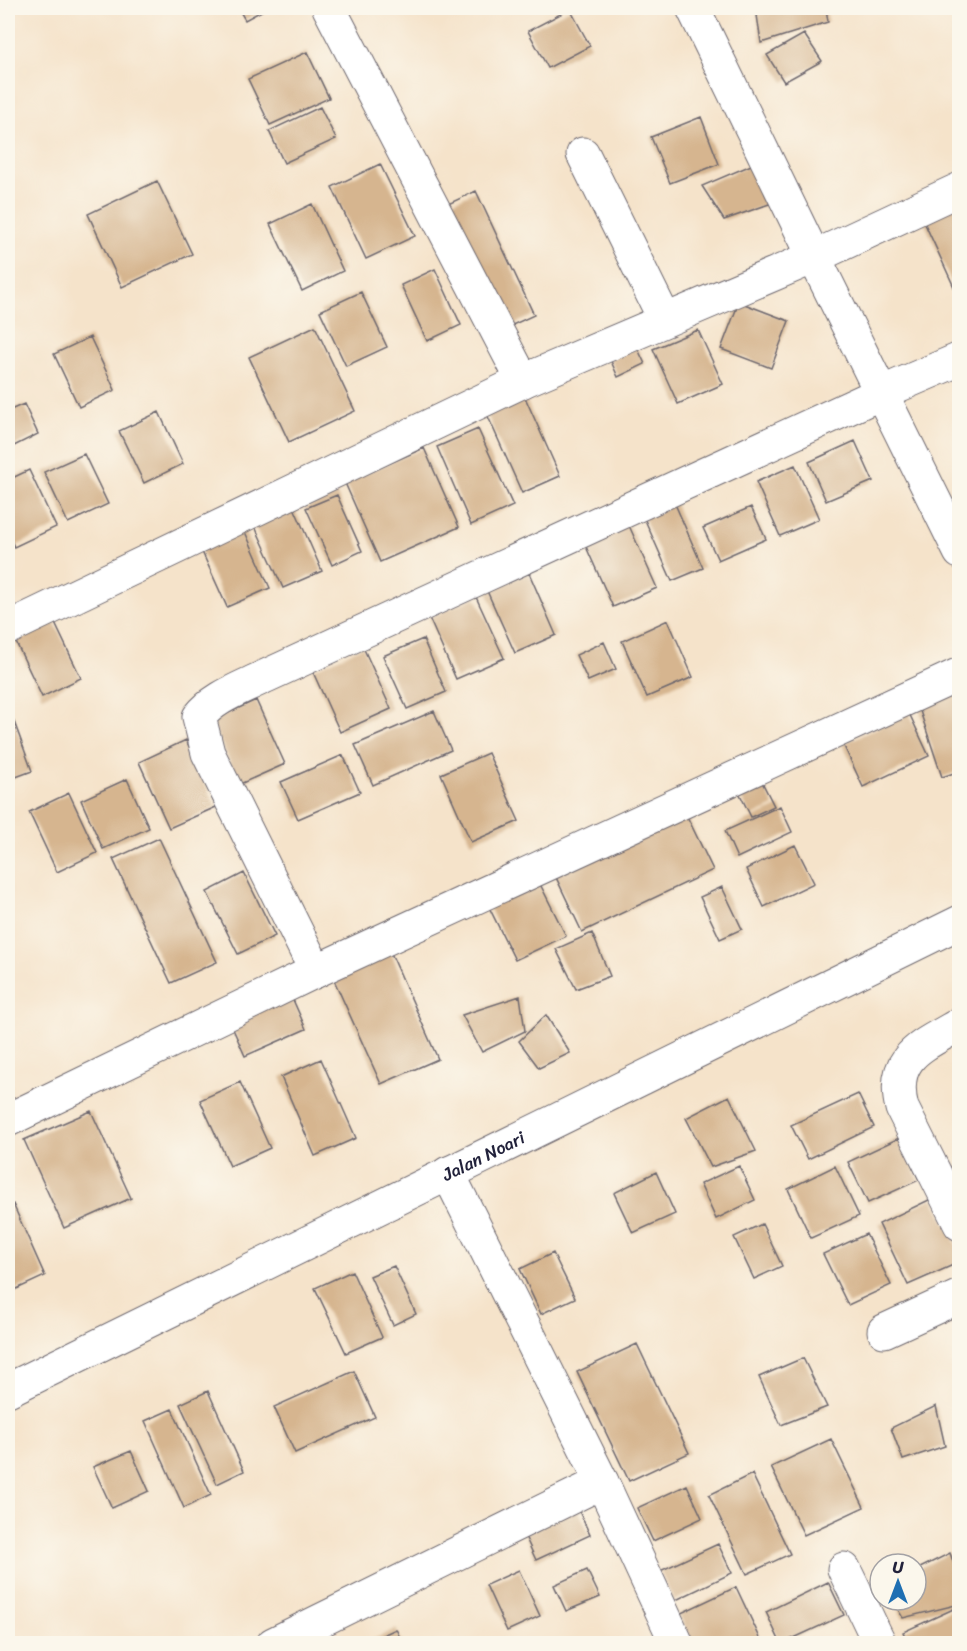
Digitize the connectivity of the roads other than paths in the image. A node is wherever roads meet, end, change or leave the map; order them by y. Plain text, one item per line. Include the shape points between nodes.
1 (329, 8) edge
2 (693, 8) edge
3 (583, 154) dead end
4 (960, 189) edge
5 (814, 257) junction
6 (665, 320) junction
7 (960, 359) edge
8 (523, 381) junction
9 (881, 393) junction
10 (960, 552) edge
11 (8, 627) edge
12 (960, 674) edge
13 (960, 922) edge
14 (316, 971) junction
15 (960, 1024) edge
16 (8, 1120) edge
17 (447, 1173) junction
18 (960, 1224) edge
19 (960, 1296) edge
20 (884, 1331) dead end
21 (8, 1390) edge
22 (602, 1482) junction
23 (844, 1569) dead end
24 (273, 1644) edge
25 (677, 1644) edge
26 (880, 1644) edge

1 - 8 street
2 - 5 street
3 - 6 street
4 - 5 street
5 - 6 street
5 - 9 street
6 - 8 street
7 - 9 street
8 - 11 street
9 - 10 street
9 - 14 street via 253,682 203,711 199,717 208,753
12 - 14 street
13 - 17 street, Jalan Noari
14 - 16 street
15 - 18 street via 912,1052 900,1077 898,1094
17 - 21 street, Jalan Noari
17 - 22 street
19 - 20 street
22 - 24 street
22 - 25 street
23 - 26 street

